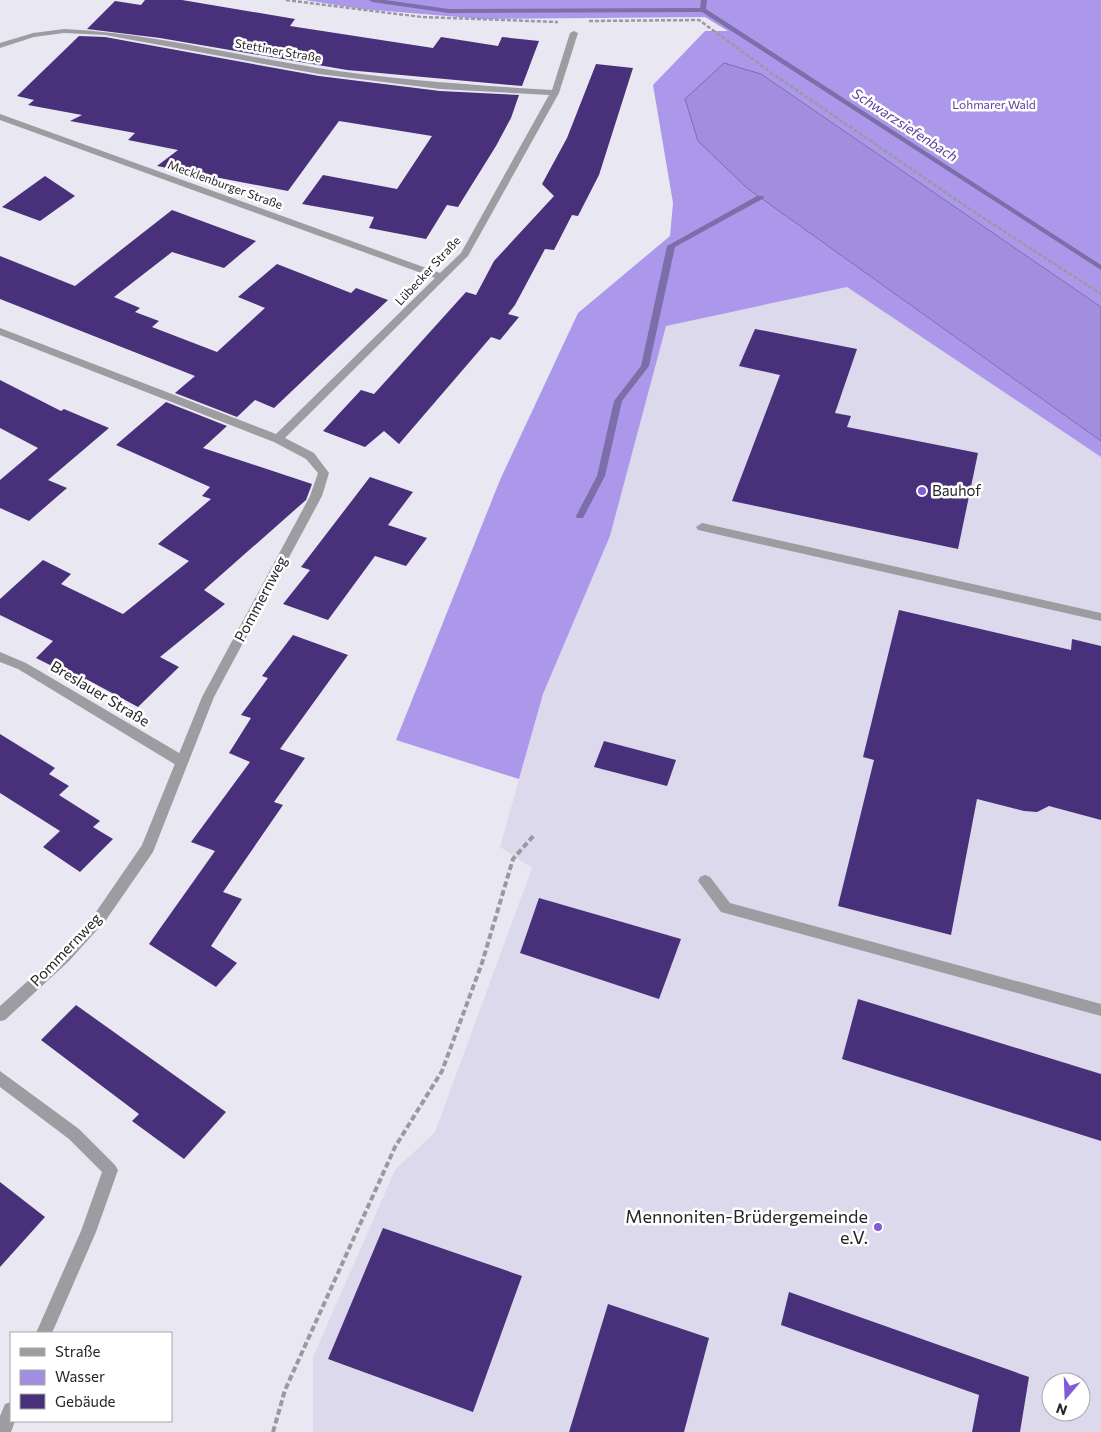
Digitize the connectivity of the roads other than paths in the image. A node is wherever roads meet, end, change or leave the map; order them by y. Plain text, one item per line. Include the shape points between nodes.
1 (574, 33) dead end
2 (0, 46) edge
3 (555, 93) junction
4 (0, 117) edge
5 (442, 277) junction
6 (0, 331) edge
7 (278, 439) junction
8 (702, 528) dead end
9 (1101, 617) edge
10 (0, 657) edge
11 (181, 761) junction
12 (705, 881) dead end
13 (1101, 1010) edge
14 (0, 1015) edge
15 (0, 1078) edge
16 (44, 1332) edge
17 (10, 1412) edge
18 (2, 1432) edge

1 - 3 street, Lübecker Straße
2 - 3 street, Stettiner Straße via 64,31 105,33 320,72 440,86
3 - 5 street, Lübecker Straße via 465,254
4 - 5 street, Mecklenburger Straße
5 - 7 street, Lübecker Straße
6 - 7 street, Pommernweg
7 - 11 street, Pommernweg via 310,456 324,473 312,504 208,697
8 - 9 street
10 - 11 street, Breslauer Straße via 22,666
11 - 14 street, Pommernweg via 148,848 102,916 64,957
12 - 13 street via 726,908
15 - 16 street via 74,1134 110,1170 88,1232
17 - 18 street

